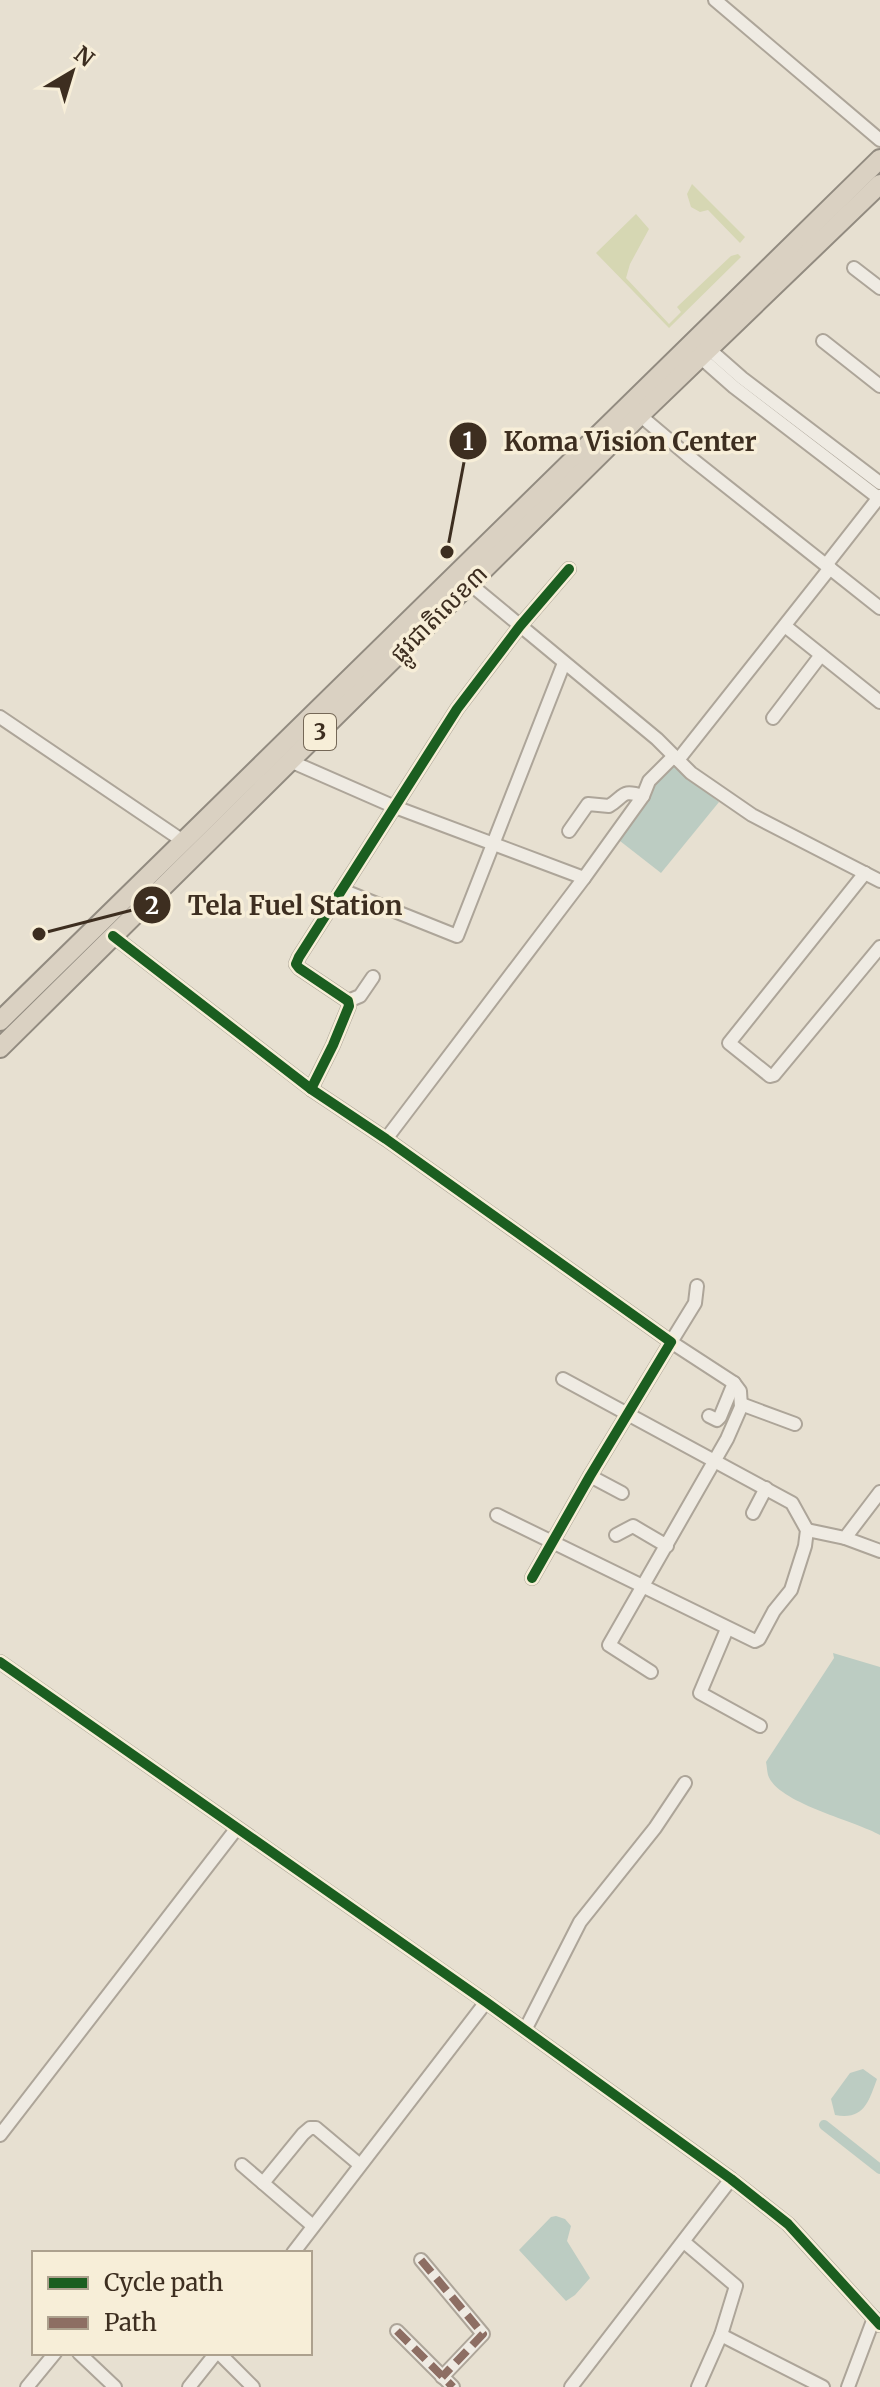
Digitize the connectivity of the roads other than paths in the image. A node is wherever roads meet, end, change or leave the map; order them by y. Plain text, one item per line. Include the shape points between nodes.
1 (715, 0) edge
2 (880, 140) edge
3 (877, 174) edge
4 (854, 268) dead end
5 (880, 288) edge
6 (823, 341) dead end
7 (705, 353) junction
8 (880, 386) edge
9 (634, 409) junction
10 (880, 483) edge
11 (880, 501) edge
12 (829, 568) junction
13 (569, 569) dead end
14 (470, 584) junction
15 (880, 608) edge
16 (520, 626) junction
17 (785, 626) junction
18 (821, 655) junction
19 (564, 663) junction
20 (880, 702) edge
21 (0, 717) edge
22 (773, 718) dead end
23 (676, 758) junction
24 (290, 761) junction
25 (643, 796) junction
26 (395, 807) junction
27 (569, 831) dead end
28 (183, 841) junction
29 (495, 844) junction
30 (865, 873) junction
31 (584, 878) junction
32 (880, 881) edge
33 (342, 890) junction
34 (113, 936) junction
35 (880, 947) edge
36 (373, 977) dead end
37 (348, 1001) junction
38 (0, 1021) edge
39 (0, 1048) edge
40 (311, 1089) junction
41 (386, 1139) junction
42 (697, 1286) dead end
43 (671, 1342) junction
44 (563, 1379) dead end
45 (734, 1383) junction
46 (741, 1404) junction
47 (628, 1414) junction
48 (709, 1416) dead end
49 (795, 1424) dead end
50 (715, 1462) junction
51 (590, 1476) junction
52 (766, 1488) junction
53 (622, 1493) dead end
54 (880, 1493) edge
55 (753, 1513) dead end
56 (497, 1515) dead end
57 (807, 1530) junction
58 (616, 1535) dead end
59 (845, 1538) junction
60 (553, 1544) junction
61 (667, 1546) junction
62 (880, 1551) edge
63 (532, 1578) dead end
64 (642, 1587) junction
65 (727, 1629) junction
66 (0, 1662) edge
67 (651, 1672) dead end
68 (760, 1726) dead end
69 (685, 1783) dead end
70 (237, 1828) junction
71 (486, 2002) junction
72 (525, 2030) junction
73 (0, 2135) edge
74 (242, 2165) dead end
75 (360, 2165) junction
76 (731, 2179) junction
77 (263, 2183) junction
78 (313, 2226) junction
79 (684, 2242) junction
80 (294, 2251) edge
81 (421, 2260) dead end
82 (877, 2321) edge
83 (397, 2331) dead end
84 (721, 2335) junction
85 (54, 2355) edge
86 (81, 2355) edge
87 (215, 2355) edge
88 (219, 2355) edge
89 (442, 2377) junction
90 (33, 2385) edge
91 (115, 2387) edge
92 (189, 2387) edge
93 (253, 2387) edge
94 (453, 2387) edge
95 (571, 2387) edge
96 (698, 2387) edge
97 (823, 2387) edge
98 (848, 2387) edge

1 - 2 street
3 - 7 highway, ផ្លូវជាតិលេខ៣ / 3
3 - 9 highway, ផ្លូវជាតិលេខ៣ / 3
4 - 5 street
6 - 8 street
7 - 9 highway, ផ្លូវជាតិលេខ៣ / 3
7 - 10 street
7 - 11 street via 734,387
9 - 12 street
9 - 14 highway, ផ្លូវជាតិលេខ៣ / 3
9 - 28 highway, ផ្លូវជាតិលេខ៣ / 3
11 - 12 street
12 - 15 street
12 - 17 street
13 - 16 street
14 - 16 street
14 - 24 highway, ផ្លូវជាតិលេខ៣ / 3
16 - 19 street
16 - 26 street via 457,709
17 - 18 street
17 - 23 street
18 - 20 street
18 - 22 street
19 - 23 street
19 - 29 street
21 - 28 street
23 - 25 street via 649,781
23 - 30 street via 752,815
24 - 26 street
24 - 34 highway, ផ្លូវជាតិលេខ៣ / 3
25 - 27 street via 627,792 609,806 588,804
25 - 31 street
26 - 29 street
26 - 33 street
28 - 38 highway, ផ្លូវជាតិលេខ៣ / 3
29 - 31 street
29 - 33 street via 457,936
30 - 32 street
30 - 35 street via 731,1045 774,1075
31 - 41 street
33 - 37 street via 296,964
34 - 39 highway, ផ្លូវជាតិលេខ៣ / 3
34 - 40 street
36 - 37 street via 360,996
37 - 40 street
40 - 41 street
41 - 43 street
42 - 43 street via 695,1303
43 - 45 street
43 - 47 street
44 - 47 street
45 - 46 street
45 - 48 street via 720,1417
46 - 49 street
46 - 50 street
47 - 50 street
47 - 51 street
50 - 52 street
50 - 61 street
51 - 53 street
51 - 60 street
52 - 55 street
52 - 57 street via 792,1503
54 - 59 street
56 - 60 street
57 - 59 street
57 - 65 street via 791,1590 759,1639
58 - 61 street via 633,1526
59 - 62 street
60 - 63 street
60 - 64 street
61 - 64 street
64 - 65 street
64 - 67 street via 609,1645
65 - 68 street via 700,1693
66 - 70 street
69 - 72 street via 580,1922
70 - 71 street
70 - 73 street
71 - 72 street
71 - 75 street
72 - 76 street
74 - 77 street
75 - 77 street via 310,2128
75 - 78 street
76 - 79 street
76 - 82 street via 788,2224
77 - 78 street
78 - 80 street
79 - 84 street via 736,2286
79 - 95 street
81 - 89 street via 483,2334
82 - 98 street
83 - 89 street
84 - 96 street
84 - 97 street
85 - 90 street
86 - 91 street
87 - 92 street
88 - 93 street
89 - 94 street

